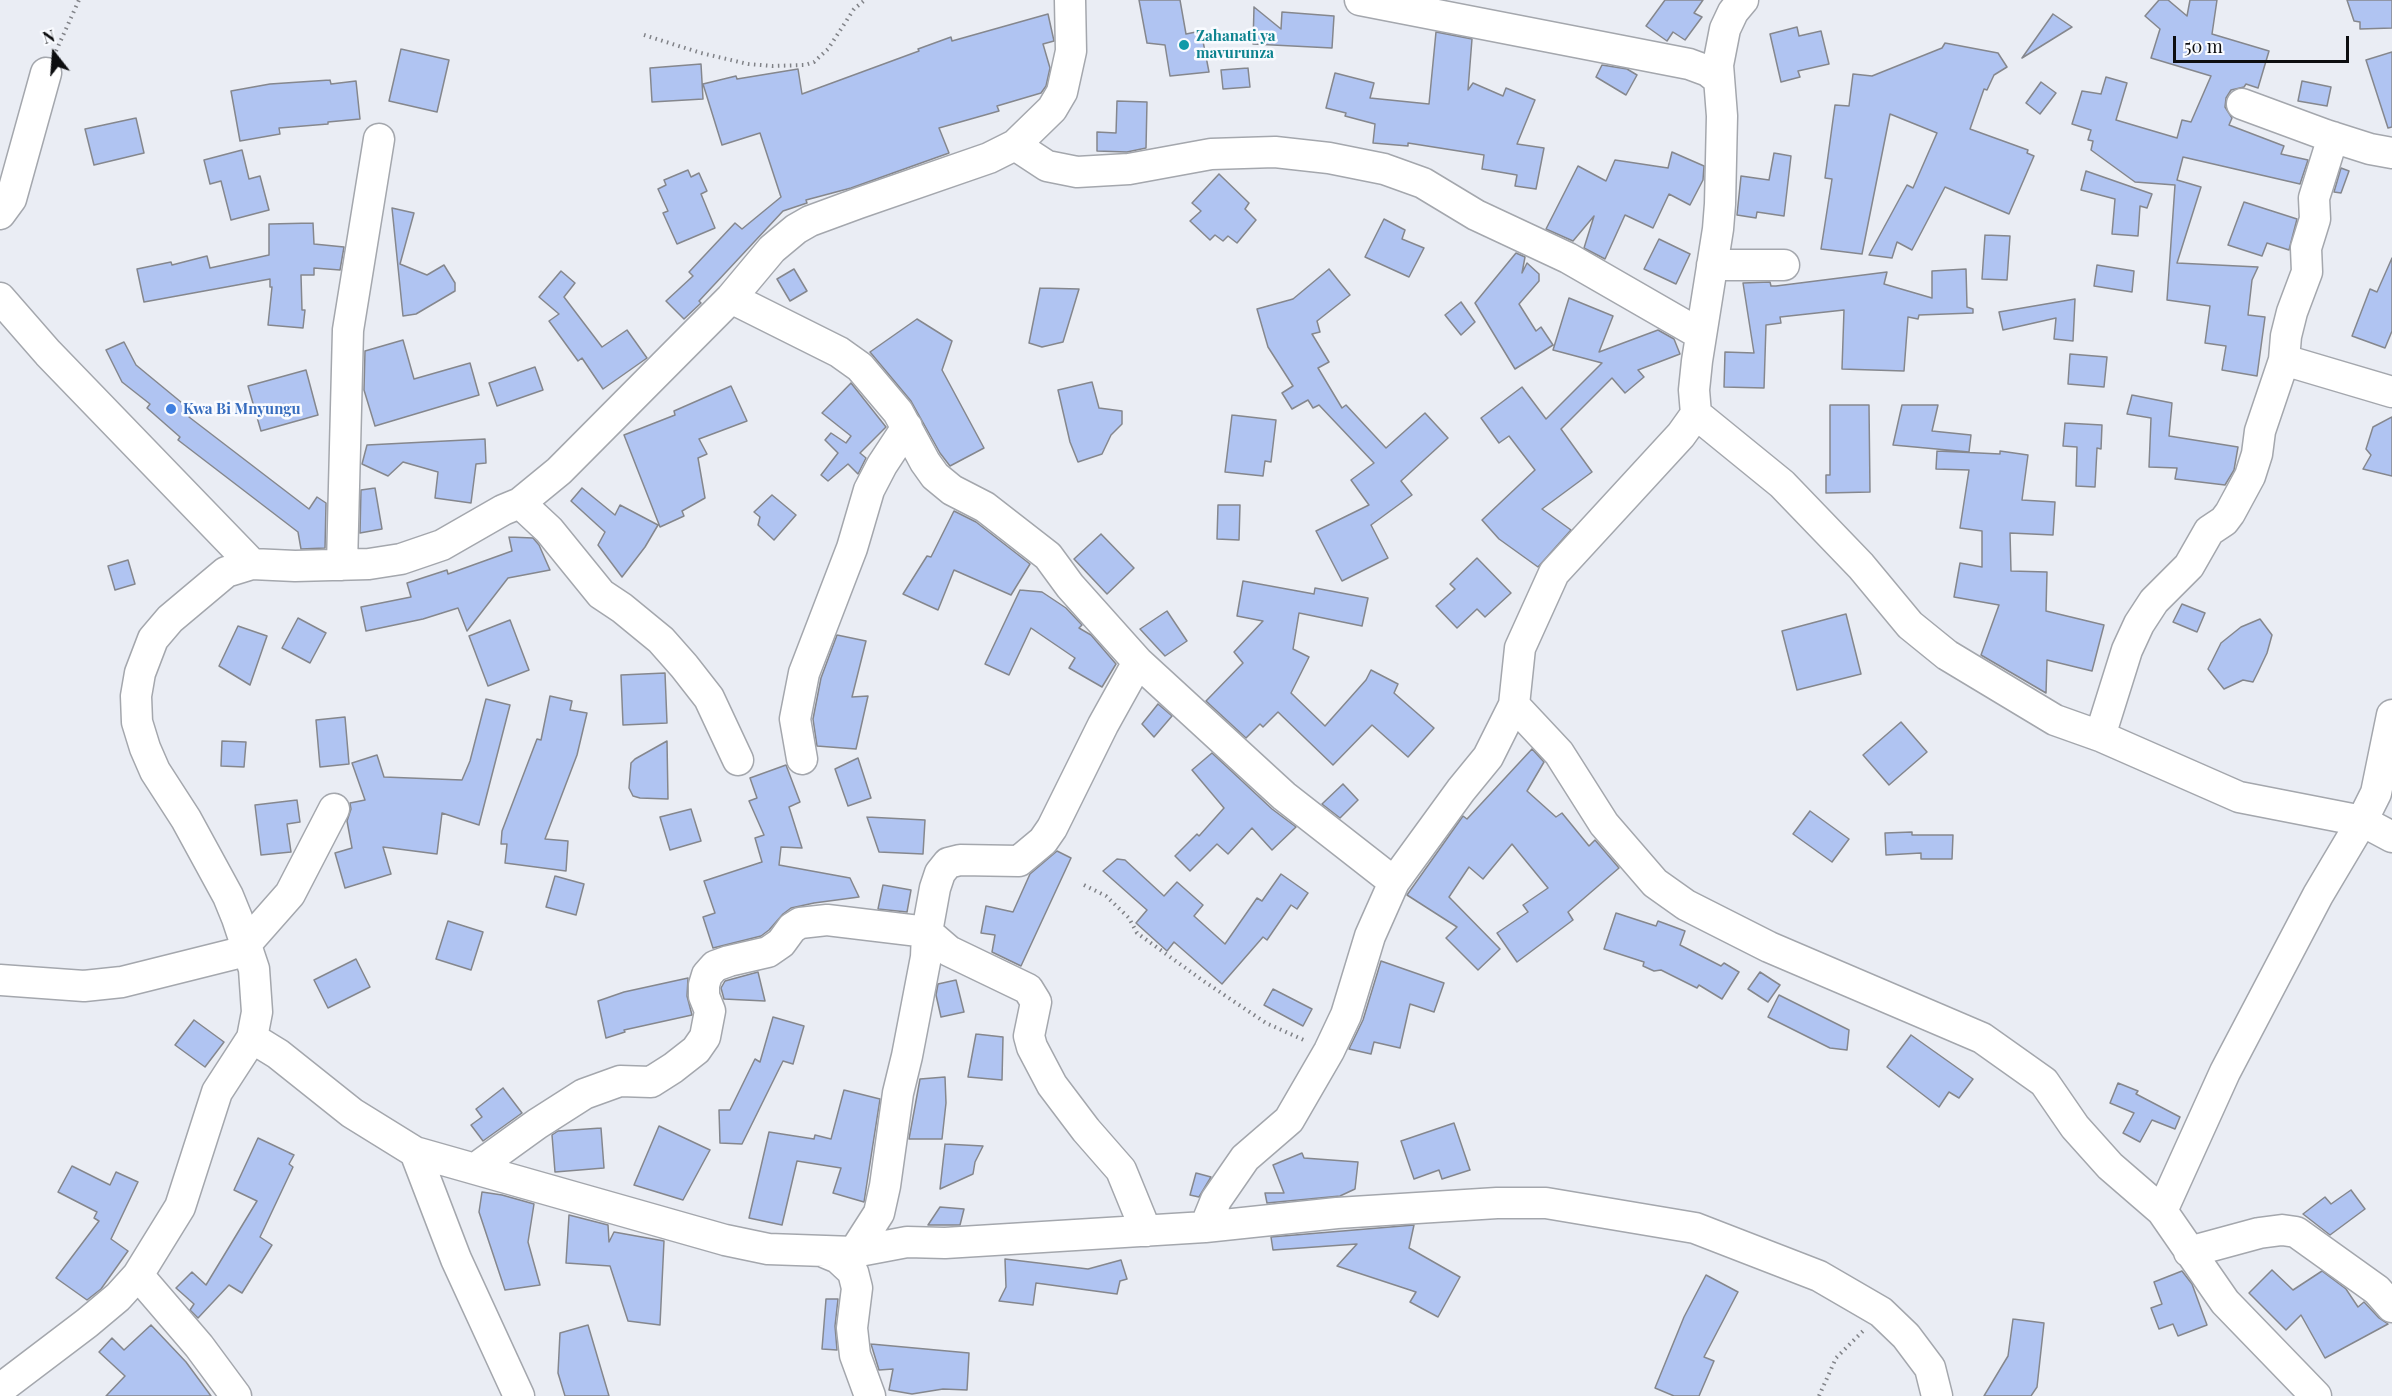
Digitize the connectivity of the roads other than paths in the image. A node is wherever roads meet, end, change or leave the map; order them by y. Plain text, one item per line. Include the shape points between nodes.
1 (1070, 0) edge
2 (1360, 0) edge
3 (1743, 0) edge
4 (45, 73) road end
5 (1719, 79) junction
6 (2242, 104) dead end
7 (2333, 137) junction
8 (379, 139) dead end
9 (1015, 145) junction
10 (2392, 153) edge
11 (0, 214) edge
12 (1712, 265) junction
13 (1784, 265) dead end
14 (0, 298) edge
15 (731, 298) junction
16 (1700, 334) junction
17 (2284, 360) junction
18 (2392, 392) edge
19 (1696, 414) junction
20 (907, 427) junction
21 (520, 504) junction
22 (252, 564) junction
23 (342, 565) junction
24 (1138, 662) junction
25 (1514, 705) junction
26 (2392, 715) edge
27 (2100, 736) junction
28 (802, 759) dead end
29 (738, 760) dead end
30 (334, 809) dead end
31 (2362, 821) junction
32 (2392, 837) edge
33 (1394, 882) junction
34 (927, 933) junction
35 (246, 945) junction
36 (0, 980) edge
37 (252, 1038) junction
38 (415, 1152) junction
39 (476, 1168) junction
40 (2162, 1211) junction
41 (1205, 1227) junction
42 (1146, 1231) junction
43 (840, 1252) junction
44 (2189, 1252) junction
45 (138, 1275) junction
46 (2392, 1307) edge
47 (0, 1389) edge
48 (236, 1396) edge
49 (519, 1396) edge
50 (870, 1396) edge
51 (1937, 1396) edge
52 (2316, 1396) edge

1 - 9 street via 1071,51 1062,92 1052,109
2 - 5 street via 1689,64 1708,70
3 - 5 street via 1725,29
4 - 11 street via 11,199
5 - 12 street via 1720,204
6 - 7 street
7 - 10 street
7 - 17 street via 2314,198 2315,219 2306,248 2307,272 2292,312
8 - 23 street via 348,330
9 - 15 street via 989,158 810,221 772,249
9 - 16 street via 1047,166 1077,172 1129,169 1211,154 1275,152 1329,158 1393,172 1423,183 1476,215 1568,258
12 - 13 street
12 - 16 street
14 - 22 street
15 - 20 street via 839,352 860,367
15 - 21 street via 559,471
16 - 19 street via 1694,390
17 - 18 street
17 - 27 street via 2260,431 2250,476 2230,513 2209,531 2189,566 2154,601 2139,624
19 - 25 street via 1554,573 1520,648
19 - 27 street via 1782,484 1861,566 1910,626 1947,655 2055,720
20 - 24 street via 935,476 951,490 985,507 1048,556
20 - 28 street via 869,490 852,548 804,673 795,719
21 - 23 street via 442,545 401,559
21 - 29 street via 549,530 601,594 661,640 684,666 710,698
22 - 23 street
22 - 35 street via 226,572 170,619 153,639 136,696 138,723 155,771 228,896
24 - 33 street via 1284,796
24 - 34 street via 1043,841 1029,856 1012,863 948,863 935,888
25 - 33 street via 1488,757
25 - 40 street via 1559,753 1604,824 1655,884 1686,905 1769,947 1991,1044 2044,1082 2075,1127 2110,1166
26 - 31 street via 2376,793
27 - 31 street via 2239,797
30 - 35 street via 290,894
31 - 32 street
31 - 40 street via 2318,895 2230,1062
33 - 41 street via 1370,936 1346,1015 1329,1051 1289,1120 1245,1158 1232,1176
34 - 39 street via 826,920 800,923 768,952 715,966 704,985 709,1024 696,1050 651,1082 620,1081 584,1094
34 - 42 street via 950,951 1028,989 1035,1002 1029,1036 1032,1047 1052,1085 1121,1170
34 - 43 street via 926,957 879,1213
35 - 36 street via 238,953 122,982 84,986
35 - 37 street via 256,990
37 - 38 street via 352,1113
37 - 45 street via 217,1092 180,1207
38 - 39 street
38 - 49 street via 456,1259
39 - 43 street via 724,1240 781,1251
40 - 44 street
41 - 42 street
41 - 51 street via 1337,1213 1546,1203 1695,1228 1819,1276 1881,1312 1906,1336 1930,1368
42 - 43 street via 907,1242
43 - 50 street via 853,1272 857,1288 852,1328 855,1355
44 - 46 street via 2259,1233 2296,1232 2377,1290
44 - 52 street via 2225,1302
45 - 47 street via 87,1323
45 - 48 street

